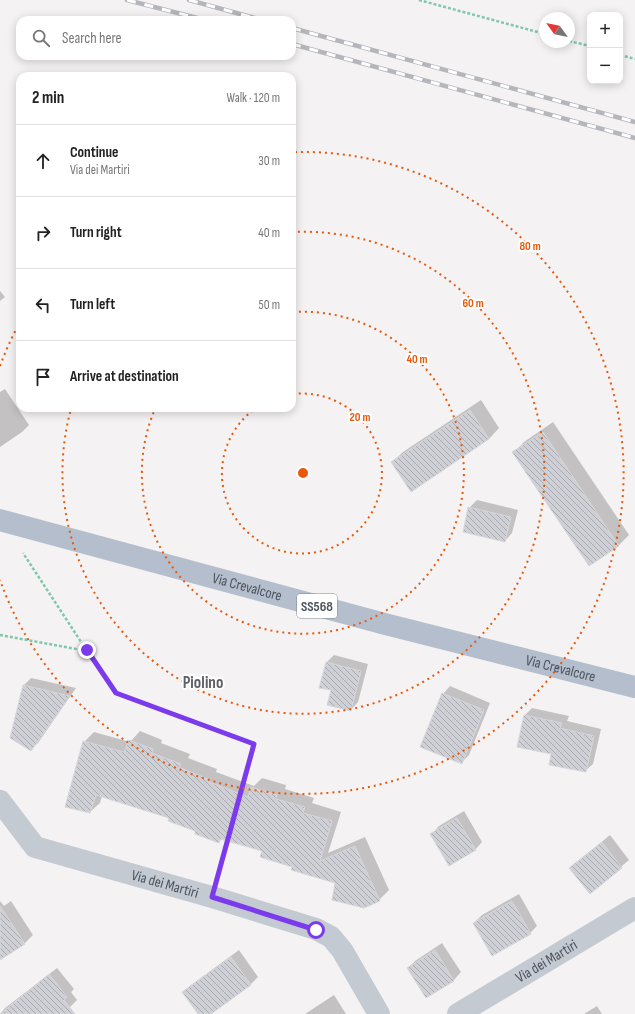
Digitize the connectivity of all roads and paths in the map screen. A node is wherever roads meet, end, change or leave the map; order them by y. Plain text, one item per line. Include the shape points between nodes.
1 (419, 0) edge
2 (539, 32) edge
3 (575, 42) edge
4 (587, 45) edge
5 (623, 56) edge
6 (635, 59) edge
7 (1, 521) edge
8 (0, 635) edge
9 (87, 650) junction
10 (635, 687) edge
11 (0, 801) edge
12 (212, 897) junction
13 (635, 908) edge
14 (379, 1014) edge
15 (458, 1014) edge

1 - 2 path
3 - 4 path
5 - 6 path
7 - 9 path
7 - 10 main road, Via Crevalcore / SS568 via 385,624
8 - 9 path
9 - 12 path via 116,693 254,744
11 - 12 street, Via dei Martiri via 35,847
12 - 14 street, Via dei Martiri via 331,937 342,950
13 - 15 street, Via dei Martiri

